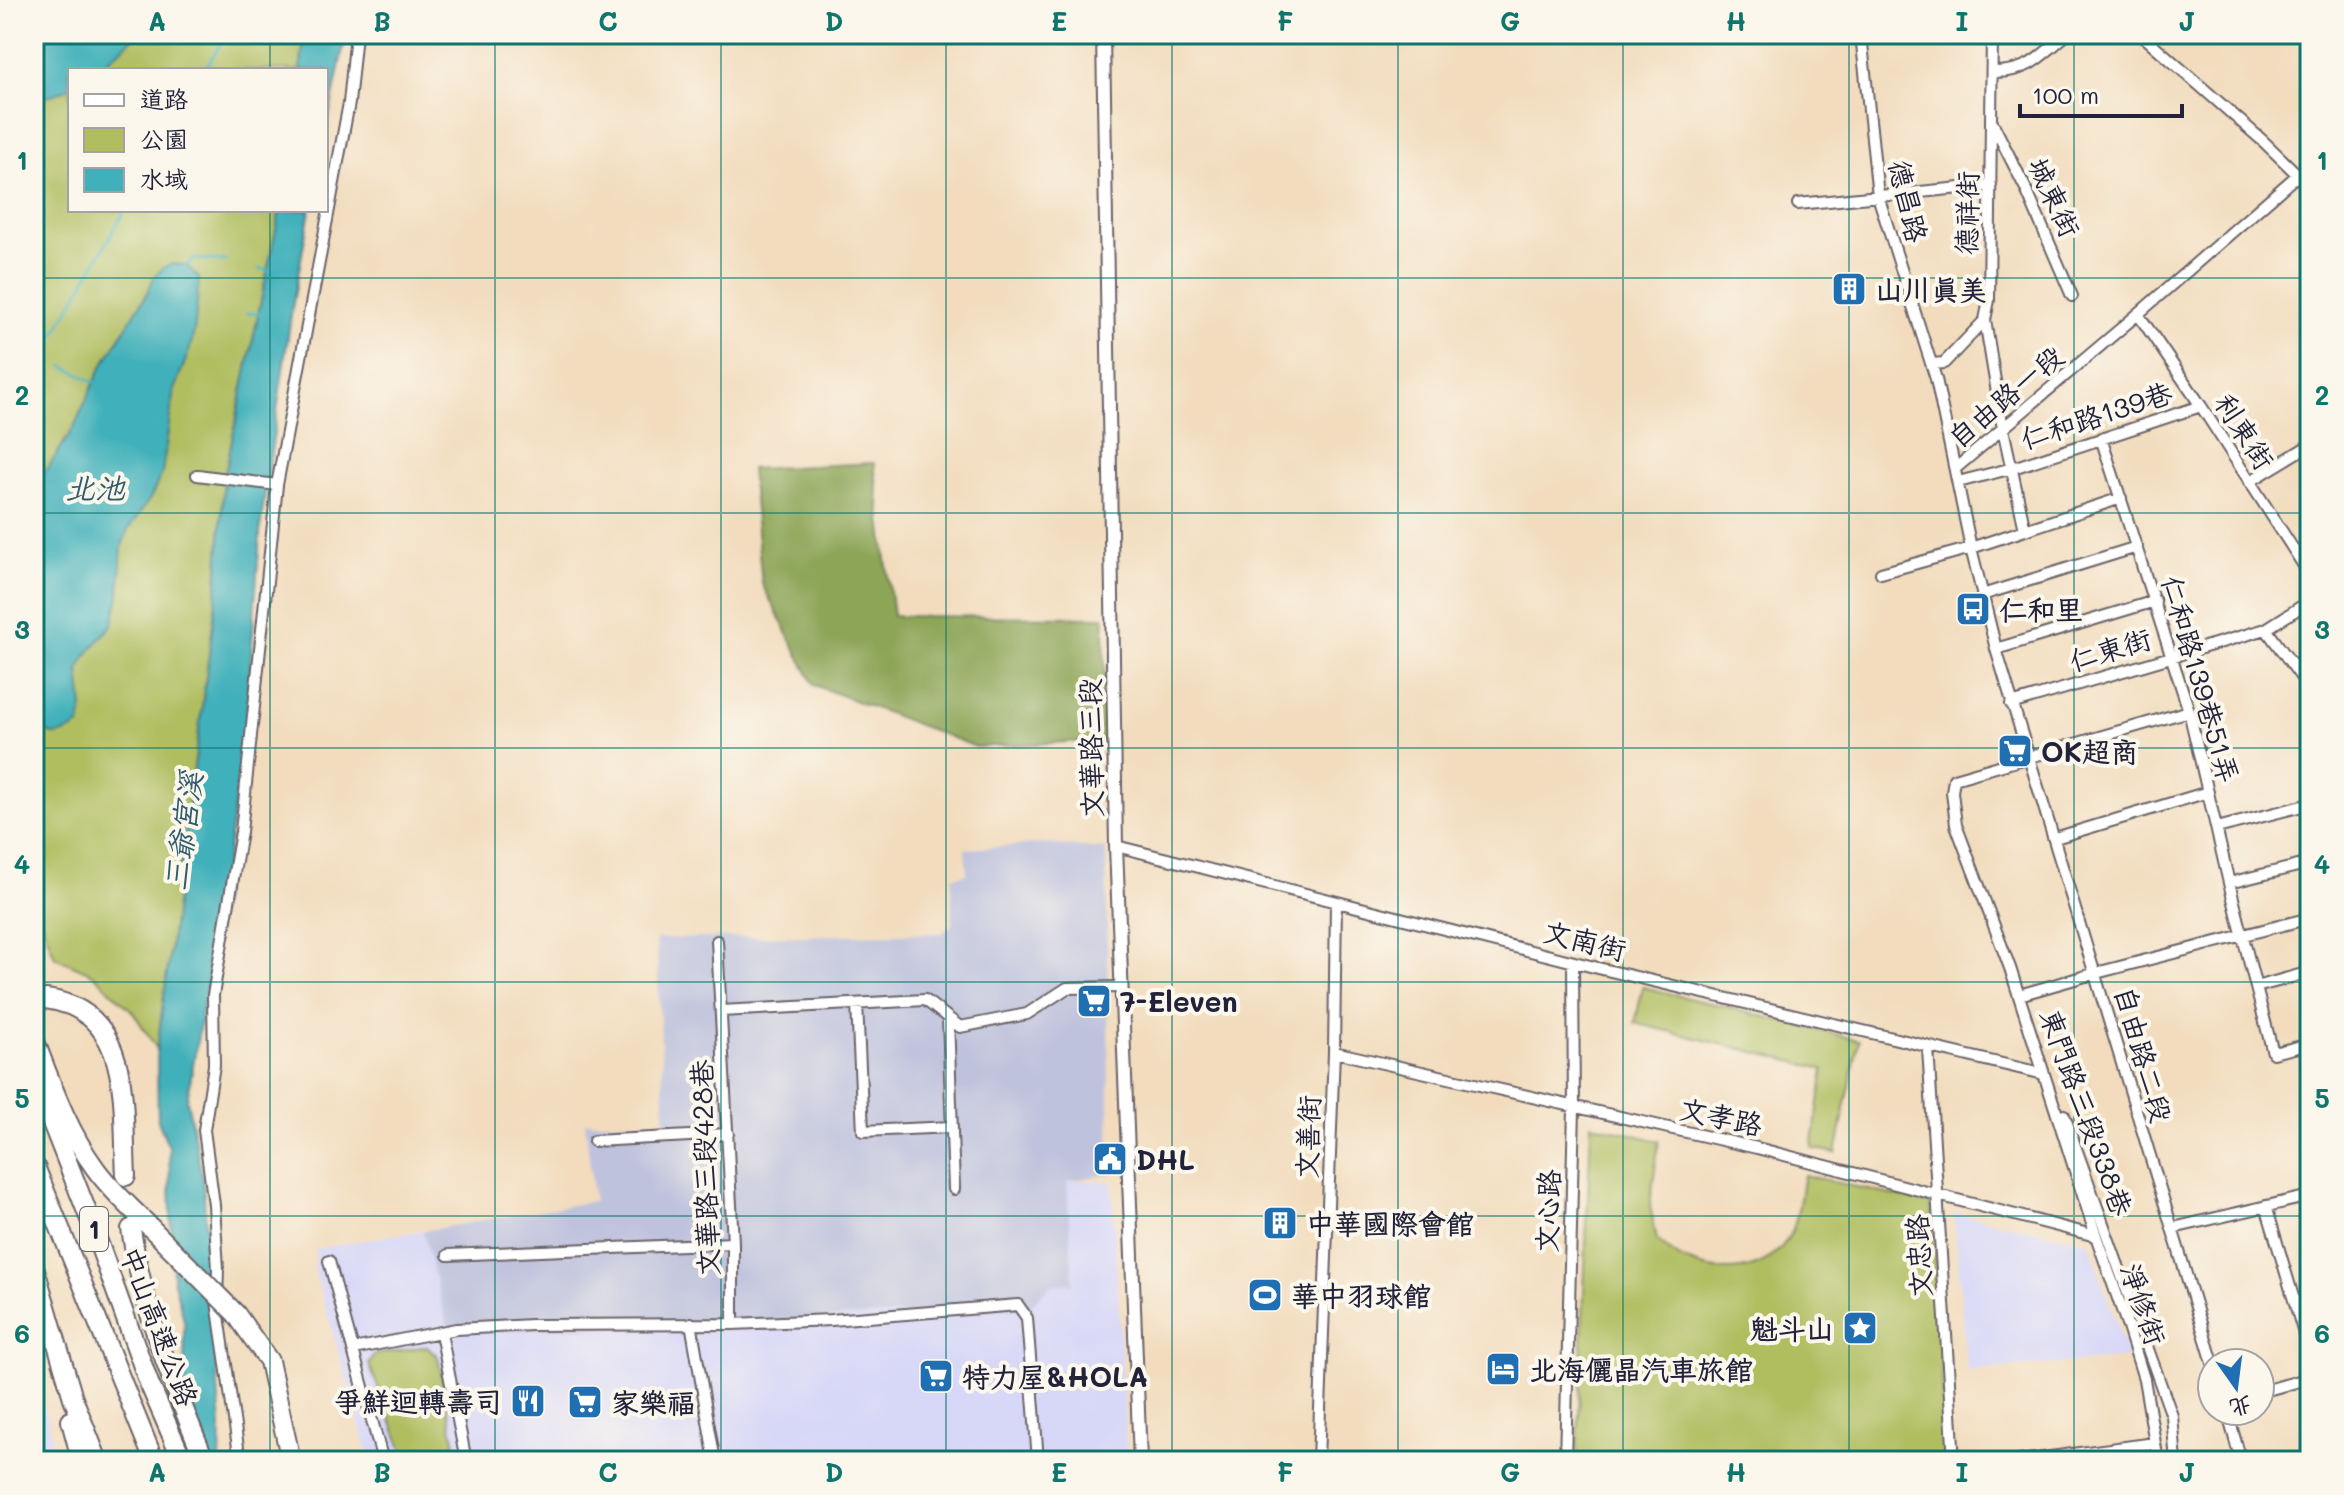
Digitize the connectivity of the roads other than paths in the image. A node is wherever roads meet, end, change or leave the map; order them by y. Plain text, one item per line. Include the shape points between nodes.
1 (356, 34) edge
2 (1103, 34) edge
3 (1861, 34) edge
4 (1992, 34) edge
5 (2067, 34) edge
6 (2141, 34) edge
7 (1992, 72) junction
8 (1991, 119) junction
9 (2310, 164) edge
10 (2298, 175) junction
11 (1991, 185) junction
12 (2310, 192) edge
13 (1878, 196) junction
14 (1798, 204) dead end
15 (328, 209) edge
16 (327, 212) edge
17 (2072, 296) dead end
18 (2138, 314) junction
19 (1985, 320) junction
20 (1932, 364) junction
21 (2201, 406) junction
22 (2003, 429) junction
23 (2101, 438) junction
24 (2310, 445) edge
25 (1956, 468) junction
26 (2013, 468) junction
27 (197, 475) dead end
28 (1958, 482) junction
29 (2249, 482) junction
30 (273, 485) junction
31 (2121, 498) junction
32 (2025, 530) junction
33 (2137, 547) junction
34 (1971, 548) junction
35 (1881, 573) dead end
36 (2310, 575) edge
37 (1982, 595) junction
38 (2155, 601) junction
39 (2310, 601) edge
40 (2266, 629) junction
41 (1996, 649) junction
42 (2172, 655) junction
43 (2310, 689) edge
44 (2011, 704) junction
45 (2189, 711) junction
46 (2029, 758) junction
47 (2208, 792) junction
48 (2310, 804) edge
49 (2217, 828) junction
50 (2055, 838) junction
51 (1116, 846) junction
52 (2310, 863) edge
53 (2229, 883) junction
54 (1336, 902) junction
55 (2310, 918) edge
56 (2242, 936) junction
57 (717, 941) dead end
58 (1573, 962) junction
59 (2310, 972) edge
60 (2096, 973) junction
61 (1121, 987) junction
62 (2256, 987) junction
63 (2019, 995) junction
64 (46, 999) dead end
65 (857, 1004) junction
66 (721, 1011) junction
67 (948, 1018) junction
68 (34, 1039) edge
69 (2310, 1044) edge
70 (1928, 1048) junction
71 (1334, 1052) junction
72 (2044, 1074) junction
73 (34, 1077) edge
74 (1574, 1109) junction
75 (952, 1127) junction
76 (728, 1134) junction
77 (594, 1141) dead end
78 (34, 1164) edge
79 (126, 1176) dead end
80 (954, 1189) dead end
81 (1938, 1196) junction
82 (2310, 1196) edge
83 (2266, 1206) junction
84 (2173, 1228) junction
85 (131, 1229) dead end
86 (2096, 1236) junction
87 (733, 1243) junction
88 (448, 1255) dead end
89 (329, 1261) dead end
90 (34, 1266) edge
91 (34, 1300) edge
92 (691, 1323) junction
93 (733, 1324) junction
94 (441, 1333) junction
95 (2208, 1347) edge
96 (353, 1349) junction
97 (2310, 1354) edge
98 (60, 1357) junction
99 (269, 1361) junction
100 (2310, 1378) edge
101 (2276, 1388) edge
102 (73, 1398) junction
103 (2231, 1427) edge
104 (2155, 1443) junction
105 (79, 1461) edge
106 (98, 1461) edge
107 (154, 1461) edge
108 (183, 1461) edge
109 (205, 1461) edge
110 (240, 1461) edge
111 (291, 1461) edge
112 (305, 1461) edge
113 (383, 1461) edge
114 (466, 1461) edge
115 (715, 1461) edge
116 (1038, 1461) edge
117 (1140, 1461) edge
118 (1327, 1461) edge
119 (1565, 1461) edge
120 (1954, 1461) edge
121 (2019, 1461) edge
122 (2158, 1461) edge
123 (2176, 1461) edge
124 (2241, 1461) edge

1 - 15 street via 349,103
2 - 51 street, 文華路三段
3 - 13 street, 德昌路
4 - 7 street, 德祥街
5 - 7 street via 2028,66
6 - 10 street
7 - 8 street, 德祥街
8 - 11 street, 德祥街
8 - 17 street, 城東街
9 - 10 street, 自由路一段
10 - 12 street
10 - 18 street, 自由路一段
11 - 13 street
11 - 19 street, 德祥街
13 - 14 street
13 - 20 street, 德昌路
16 - 30 street
18 - 21 street, 利東街
18 - 22 street, 自由路一段
19 - 20 street via 1944,363
19 - 22 street, 德祥街
20 - 25 street, 德昌路
21 - 23 street, 仁和路139巷
21 - 29 street, 利東街
22 - 25 street, 自由路一段
22 - 26 street, 德祥街
23 - 26 street, 仁和路139巷
23 - 31 street, 仁和路139巷51弄
24 - 29 street
25 - 28 street, 自由路一段
26 - 28 street, 仁和路139巷
26 - 32 street, 德祥街
27 - 30 street
28 - 34 street, 自由路一段
29 - 36 street, 利東街
30 - 110 street via 241,832 213,995 214,1065 204,1130 214,1205 217,1302
31 - 32 street
31 - 33 street, 仁和路139巷51弄
32 - 34 street
33 - 37 street
33 - 38 street, 仁和路139巷51弄
34 - 35 street
34 - 37 street, 自由路一段
37 - 41 street, 自由路一段
38 - 41 street
38 - 42 street, 仁和路139巷51弄
39 - 40 street, 仁東街
40 - 42 street, 仁東街
40 - 43 street
41 - 44 street, 自由路一段
42 - 44 street, 仁東街
42 - 45 street, 仁和路139巷51弄
44 - 46 street, 自由路一段
45 - 46 street
45 - 47 street, 仁和路139巷51弄
46 - 50 street, 自由路二段
46 - 63 street, 東門路三段338巷 via 1954,779 1952,792 1956,825
47 - 49 street, 仁和路139巷51弄
47 - 50 street
48 - 49 street
49 - 53 street, 仁和路139巷51弄
50 - 60 street, 自由路二段
51 - 54 street, 文南街
51 - 61 street, 文華路三段
52 - 53 street
53 - 56 street, 仁和路139巷51弄
54 - 58 street, 文南街
54 - 71 street, 文善街
55 - 56 street
56 - 60 street
56 - 62 street, 仁和路139巷51弄
57 - 66 street, 文華路三段428巷
58 - 70 street, 文南街
58 - 74 street, 文心路
59 - 62 street
60 - 63 street
60 - 84 street, 自由路二段
61 - 67 street via 1067,988 1027,1014 979,1025 960,1027
61 - 117 street, 文華路三段
62 - 69 street, 仁和路139巷51弄 via 2273,1053
63 - 72 street, 東門路三段338巷
64 - 79 highway via 84,1014 113,1049 121,1082
65 - 66 street
65 - 67 street via 925,1000
65 - 75 street via 863,1131
66 - 76 street, 文華路三段428巷
67 - 75 street
68 - 99 highway, bridge via 90,1160 236,1314
70 - 72 street, 文南街
70 - 81 street, 文忠路
71 - 74 street, 文孝路
71 - 118 street, 文善街 via 1318,1460
72 - 86 street, 淨修街
72 - 123 street, 東門路三段338巷 via 2053,1084 2172,1416
73 - 108 highway, 中山高速公路 / 1
74 - 81 street, 文孝路 via 1757,1148
74 - 119 street, 文心路
75 - 80 street
76 - 77 street
76 - 87 street, 文華路三段428巷
78 - 107 highway, 中山高速公路 / 1
81 - 86 street, 文孝路
81 - 120 street, 文忠路
82 - 83 street
83 - 84 street
83 - 97 street
84 - 95 street, 自由路二段
85 - 109 highway via 146,1307
86 - 104 street, 淨修街 via 2144,1379
87 - 88 street
87 - 93 street, 文華路三段428巷
89 - 96 street
90 - 98 highway
91 - 98 highway
92 - 93 street
92 - 94 street via 532,1325
92 - 115 street
93 - 116 street via 1018,1305 1027,1318
94 - 96 street
94 - 114 street
96 - 113 street
98 - 102 highway
99 - 111 highway
99 - 112 highway
100 - 101 street
102 - 105 highway via 71,1421
102 - 106 highway
103 - 124 street
104 - 121 street
104 - 122 street, 淨修街

